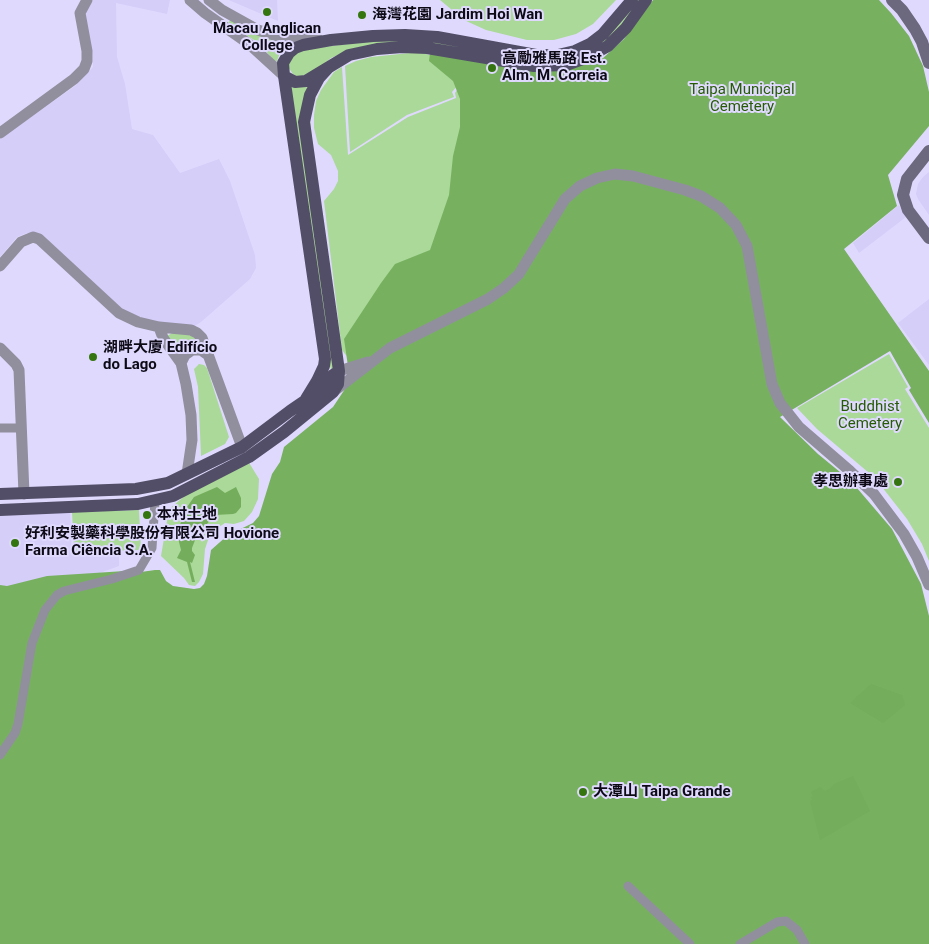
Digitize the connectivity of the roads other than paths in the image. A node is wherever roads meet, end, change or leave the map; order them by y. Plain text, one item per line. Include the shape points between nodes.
1 (87, 0) edge
2 (190, 0) edge
3 (210, 0) edge
4 (632, 0) edge
5 (646, 0) edge
6 (892, 0) edge
7 (220, 16) junction
8 (331, 40) junction
9 (929, 63) edge
10 (329, 67) junction
11 (284, 76) junction
12 (0, 132) edge
13 (929, 151) edge
14 (929, 238) edge
15 (0, 266) edge
16 (159, 327) junction
17 (0, 348) edge
18 (208, 355) junction
19 (372, 361) junction
20 (182, 363) junction
21 (339, 371) junction
22 (334, 392) junction
23 (306, 399) junction
24 (0, 428) edge
25 (21, 428) junction
26 (242, 447) junction
27 (226, 469) junction
28 (187, 474) junction
29 (0, 494) edge
30 (24, 494) junction
31 (155, 501) junction
32 (71, 508) junction
33 (0, 510) edge
34 (929, 585) edge
35 (0, 755) edge
36 (628, 886) dead end
37 (690, 944) edge
38 (740, 944) edge
39 (804, 944) edge

1 - 12 street via 80,13 87,51 84,69
2 - 7 street
3 - 7 street
4 - 8 main road via 604,34 575,51 558,55 536,55 437,37 373,36
5 - 10 main road via 608,46 566,65 534,66 435,49 402,47 359,52
6 - 9 main road via 915,29
7 - 8 street via 277,36
7 - 11 street
8 - 11 main road via 295,48 283,63
10 - 11 main road via 300,83
10 - 21 main road via 310,95 304,122
11 - 23 main road via 325,358 321,374
13 - 14 main road via 907,179 903,195 908,210
15 - 16 street via 26,239 39,239 119,313
16 - 18 street via 197,333
16 - 20 street via 163,338
17 - 25 street via 19,370
18 - 20 street via 201,350 192,350
18 - 26 street
19 - 21 street
19 - 22 street
19 - 34 street via 390,348 504,288 526,264 565,199 580,186 615,174 633,176 701,196 720,208 736,225 747,246 772,384 780,403 800,427 880,502 904,534
20 - 28 street via 191,415 192,447
21 - 22 main road
21 - 23 main road
22 - 27 main road via 249,457
23 - 26 main road
24 - 25 street
25 - 30 street
26 - 27 main road
26 - 28 main road
27 - 31 main road via 173,496
28 - 30 main road via 168,483 136,488
29 - 30 main road
30 - 32 main road via 26,502 32,505 60,504
31 - 32 main road
31 - 35 street via 152,548 139,570 64,591 45,610 32,643 18,724
32 - 33 main road
36 - 37 street
38 - 39 street via 777,922 786,922 797,930

